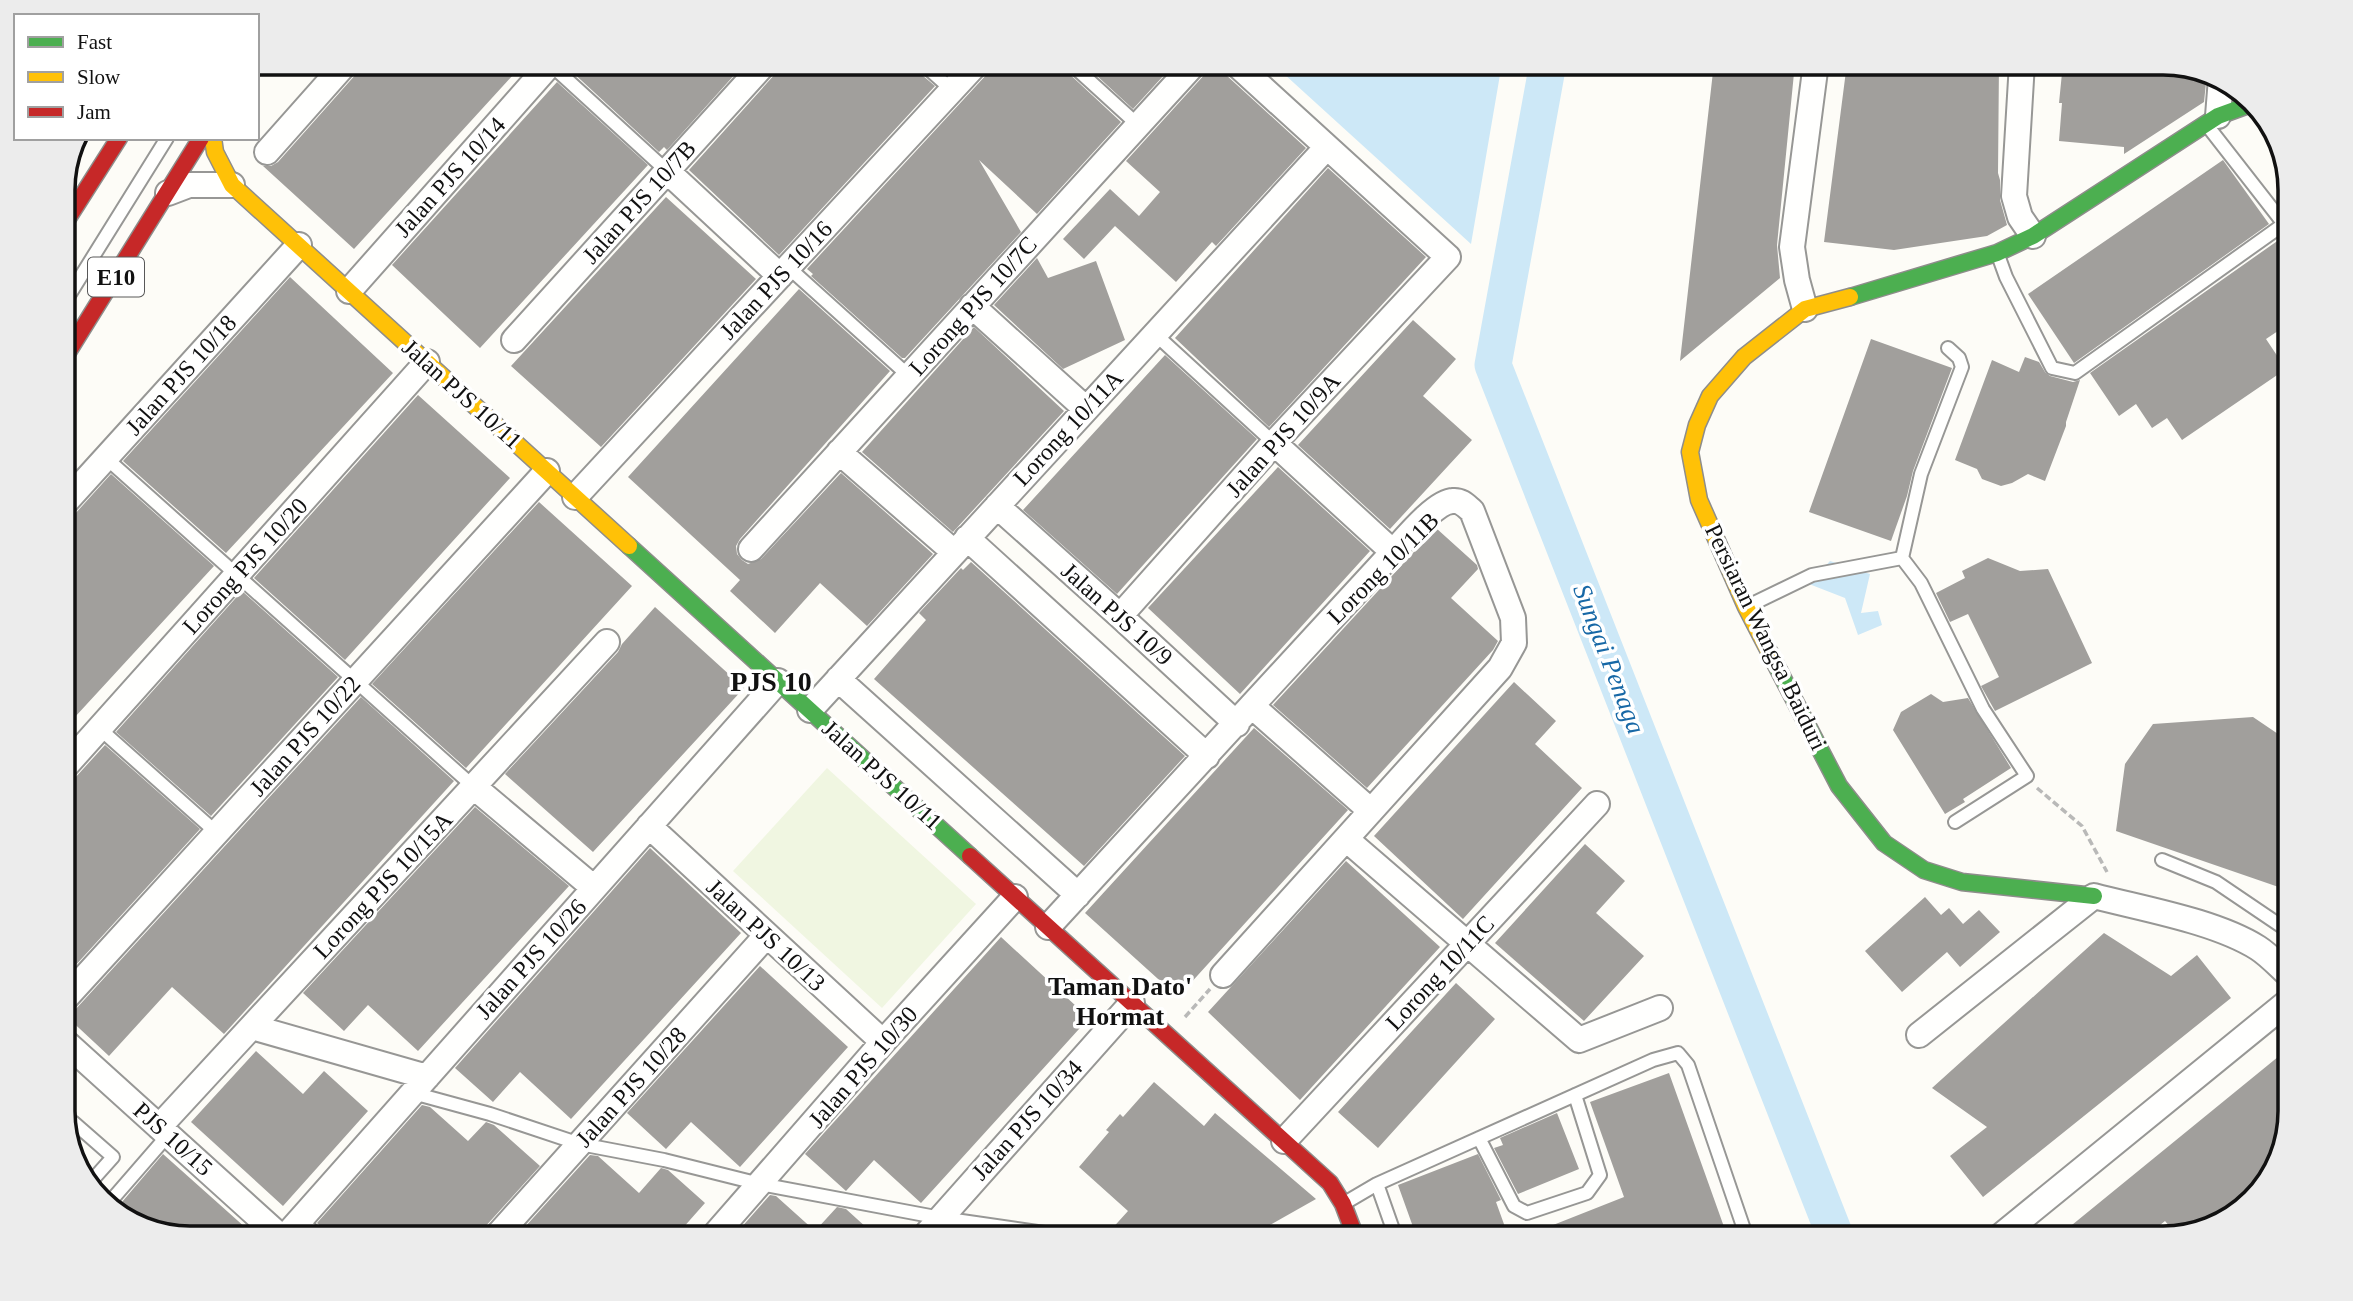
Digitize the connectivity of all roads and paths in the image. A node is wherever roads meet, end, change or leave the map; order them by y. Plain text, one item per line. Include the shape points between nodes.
1 (335, 75) edge
2 (539, 75) edge
3 (563, 75) edge
4 (754, 75) edge
5 (935, 75) edge
6 (966, 75) edge
7 (1083, 75) edge
8 (1184, 75) edge
9 (1249, 75) edge
10 (1814, 75) edge
11 (2021, 75) edge
12 (952, 90) junction
13 (2218, 90) edge
14 (2242, 107) edge
15 (2211, 120) junction
16 (1138, 125) junction
17 (118, 140) edge
18 (166, 140) edge
19 (200, 140) edge
20 (213, 140) edge
21 (1327, 147) junction
22 (267, 152) dead end
23 (667, 172) junction
24 (232, 185) junction
25 (169, 193) junction
26 (75, 207) edge
27 (2278, 211) edge
28 (2278, 229) edge
29 (2033, 236) junction
30 (299, 245) junction
31 (1997, 253) junction
32 (784, 271) junction
33 (75, 285) edge
34 (348, 291) junction
35 (972, 306) junction
36 (1805, 309) junction
37 (1155, 334) junction
38 (514, 340) dead end
39 (75, 341) edge
40 (1948, 348) dead end
41 (427, 362) junction
42 (909, 376) junction
43 (1086, 409) junction
44 (1274, 443) junction
45 (839, 452) junction
46 (106, 458) junction
47 (547, 471) junction
48 (75, 492) edge
49 (575, 497) junction
50 (997, 506) junction
51 (961, 545) junction
52 (751, 549) dead end
53 (1393, 552) junction
54 (1902, 558) junction
55 (236, 575) junction
56 (1746, 607) junction
57 (1120, 616) junction
58 (607, 642) dead end
59 (838, 679) junction
60 (355, 681) junction
61 (778, 681) junction
62 (810, 710) junction
63 (1245, 715) junction
64 (100, 729) junction
65 (75, 756) edge
66 (1207, 756) junction
67 (2027, 776) junction
68 (474, 787) junction
69 (1597, 804) dead end
70 (1371, 811) junction
71 (1955, 822) dead end
72 (649, 826) junction
73 (217, 833) junction
74 (1346, 839) junction
75 (2162, 860) dead end
76 (2111, 875) dead end
77 (594, 888) junction
78 (1078, 895) junction
79 (1015, 897) junction
80 (2094, 897) junction
81 (2278, 924) edge
82 (1048, 927) junction
83 (766, 936) junction
84 (1467, 944) junction
85 (2278, 965) edge
86 (1223, 975) joint
87 (75, 988) edge
88 (1132, 1003) junction
89 (1660, 1008) dead end
90 (2278, 1010) edge
91 (253, 1027) junction
92 (1919, 1035) dead end
93 (1168, 1037) junction
94 (883, 1042) junction
95 (75, 1060) edge
96 (420, 1085) junction
97 (1575, 1095) junction
98 (76, 1125) edge
99 (163, 1131) junction
100 (1479, 1138) junction
101 (1284, 1141) junction
102 (580, 1144) junction
103 (96, 1177) edge
104 (760, 1184) junction
105 (1377, 1184) junction
106 (114, 1197) edge
107 (1343, 1204) junction
108 (941, 1218) junction
109 (282, 1226) edge
110 (294, 1226) edge
111 (506, 1226) edge
112 (723, 1226) edge
113 (934, 1226) edge
114 (996, 1226) edge
115 (1351, 1226) edge
116 (1392, 1226) edge
117 (1743, 1226) edge
118 (2013, 1226) edge

1 - 22 street
2 - 34 street, Jalan PJS 10/14
3 - 23 lane
4 - 23 street, Jalan PJS 10/7B
5 - 12 lane
6 - 12 street, Jalan PJS 10/16
7 - 16 lane
8 - 16 street, Lorong PJS 10/7C
9 - 21 street
10 - 36 street via 1792,247
11 - 29 street via 2014,195 2020,217
12 - 32 street, Jalan PJS 10/16
13 - 15 street
14 - 15 main road, Persiaran Wangsa Baiduri
15 - 27 lane
15 - 29 main road, Persiaran Wangsa Baiduri
16 - 35 street, Lorong PJS 10/7C
17 - 26 main road
18 - 33 lane
19 - 25 main road, E10
20 - 24 main road, Jalan PJS 10/11
21 - 37 street, Lorong 10/11A
21 - 44 street, Jalan PJS 10/9A via 1448,257
23 - 32 street
23 - 38 street, Jalan PJS 10/7B
24 - 25 street via 189,185
24 - 30 main road, Jalan PJS 10/11
25 - 39 main road, E10
28 - 31 lane via 2075,373 2052,368
29 - 31 main road, Persiaran Wangsa Baiduri
30 - 34 main road, Jalan PJS 10/11
30 - 46 street, Jalan PJS 10/18
31 - 36 main road, Persiaran Wangsa Baiduri
32 - 42 lane
32 - 49 street, Jalan PJS 10/16
34 - 41 main road, Jalan PJS 10/11
35 - 42 street, Lorong PJS 10/7C
35 - 43 street
36 - 56 main road, Persiaran Wangsa Baiduri via 1744,357 1710,396 1690,452 1699,500
37 - 43 street, Lorong 10/11A
37 - 44 lane
40 - 54 lane via 1962,367 1921,474
41 - 47 main road, Jalan PJS 10/11
41 - 55 street, Lorong PJS 10/20
42 - 45 street, Lorong PJS 10/7C
43 - 50 street, Lorong 10/11A
44 - 53 street
44 - 57 street, Jalan PJS 10/9A
45 - 51 street
45 - 52 street, Lorong PJS 10/7C
46 - 48 street, Jalan PJS 10/18
46 - 55 lane
47 - 49 main road, Jalan PJS 10/11
47 - 60 street, Jalan PJS 10/22
49 - 61 main road, Jalan PJS 10/11
50 - 51 street, Lorong 10/11A
50 - 57 street, Jalan PJS 10/9
51 - 59 street, Lorong 10/11A
51 - 66 street
53 - 63 street, Lorong 10/11B
53 - 70 street, Lorong 10/11B via 1439,506 1463,503 1472,511 1513,618 1514,643 1500,668
54 - 56 lane via 1812,575
54 - 67 lane via 1921,583 1983,709
55 - 60 lane
55 - 64 street, Lorong PJS 10/20
56 - 80 main road, Persiaran Wangsa Baiduri via 1839,786 1884,843 1924,870 1962,882
57 - 63 street, Jalan PJS 10/9
58 - 68 street, Lorong PJS 10/15A
59 - 62 street, Lorong 10/11A
59 - 78 street
60 - 68 lane
60 - 73 street, Jalan PJS 10/22
61 - 62 main road, Jalan PJS 10/11
61 - 72 street, Jalan PJS 10/26
62 - 79 main road, Jalan PJS 10/11
63 - 66 street, Lorong 10/11B
63 - 70 street, Jalan PJS 10/9
64 - 65 street, Lorong PJS 10/20
64 - 73 lane
66 - 78 street, Lorong 10/11B
67 - 71 lane
67 - 76 path via 2082,826
68 - 77 street
68 - 91 street, Lorong PJS 10/15A
69 - 84 street, Lorong 10/11C
70 - 74 street, Lorong 10/11B
72 - 77 street, Jalan PJS 10/26
72 - 83 street, Jalan PJS 10/13
73 - 87 street, Jalan PJS 10/22
74 - 84 street
74 - 86 street, Lorong 10/11B
75 - 81 lane via 2216,882
77 - 96 street, Jalan PJS 10/26
78 - 82 street, Lorong 10/11B
79 - 82 main road, Jalan PJS 10/11
79 - 94 street, Jalan PJS 10/30
80 - 85 street, Persiaran Wangsa Baiduri via 2207,926 2259,948
80 - 92 street
82 - 88 main road, Jalan PJS 10/11
83 - 94 street, Jalan PJS 10/13
83 - 102 street, Jalan PJS 10/28
84 - 89 street via 1579,1040
84 - 101 street, Lorong 10/11C
86 - 93 path
88 - 93 main road, Jalan PJS 10/11
88 - 108 street, Jalan PJS 10/34
90 - 118 street
91 - 96 street
91 - 99 street, Lorong PJS 10/15A
93 - 101 main road, Jalan PJS 10/11
94 - 104 street, Jalan PJS 10/30
95 - 99 street, PJS 10/15
96 - 102 lane
96 - 110 street, Jalan PJS 10/26
97 - 100 lane
97 - 100 lane via 1600,1175 1587,1193 1527,1213 1514,1206
97 - 117 lane via 1678,1053 1688,1065
98 - 103 lane via 113,1157
99 - 106 lane
99 - 109 street, PJS 10/15
100 - 105 lane
101 - 107 main road, Jalan PJS 10/11 via 1330,1183
102 - 104 lane
102 - 111 street, Jalan PJS 10/28
104 - 108 lane
104 - 112 street, Jalan PJS 10/30
105 - 107 lane
105 - 116 lane
107 - 115 main road, Jalan PJS 10/11
108 - 113 street, Jalan PJS 10/34
108 - 114 lane

